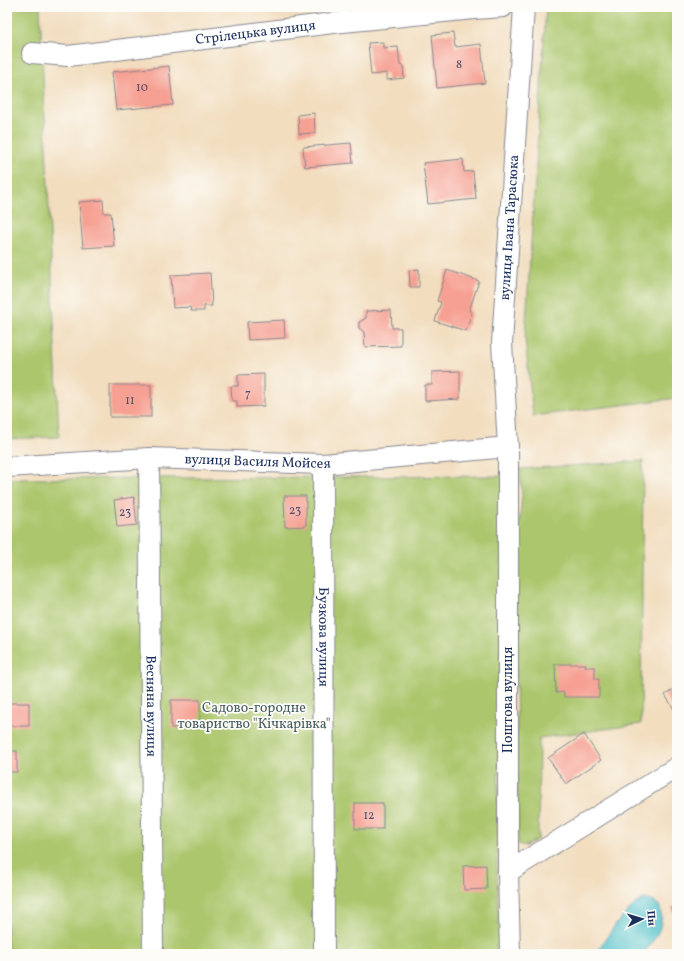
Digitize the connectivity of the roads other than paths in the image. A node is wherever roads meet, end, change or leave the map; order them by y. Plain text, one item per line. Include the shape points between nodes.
1 (503, 7) edge
2 (524, 7) edge
3 (32, 53) dead end
4 (508, 447) junction
5 (149, 458) junction
6 (323, 464) junction
7 (7, 468) edge
8 (677, 767) edge
9 (508, 872) junction
10 (153, 954) edge
11 (324, 954) edge
12 (510, 954) edge

1 - 3 street, Стрілецька вулиця via 333,23 68,56
2 - 4 street, вулиця Івана Тарасюка via 502,343
4 - 6 street, вулиця Василя Мойсея
4 - 9 street, Поштова вулиця
5 - 6 street, вулиця Василя Мойсея
5 - 7 street, вулиця Василя Мойсея
5 - 10 street, Весняна вулиця
6 - 11 street, Бузкова вулиця
8 - 9 street
9 - 12 street, Поштова вулиця

